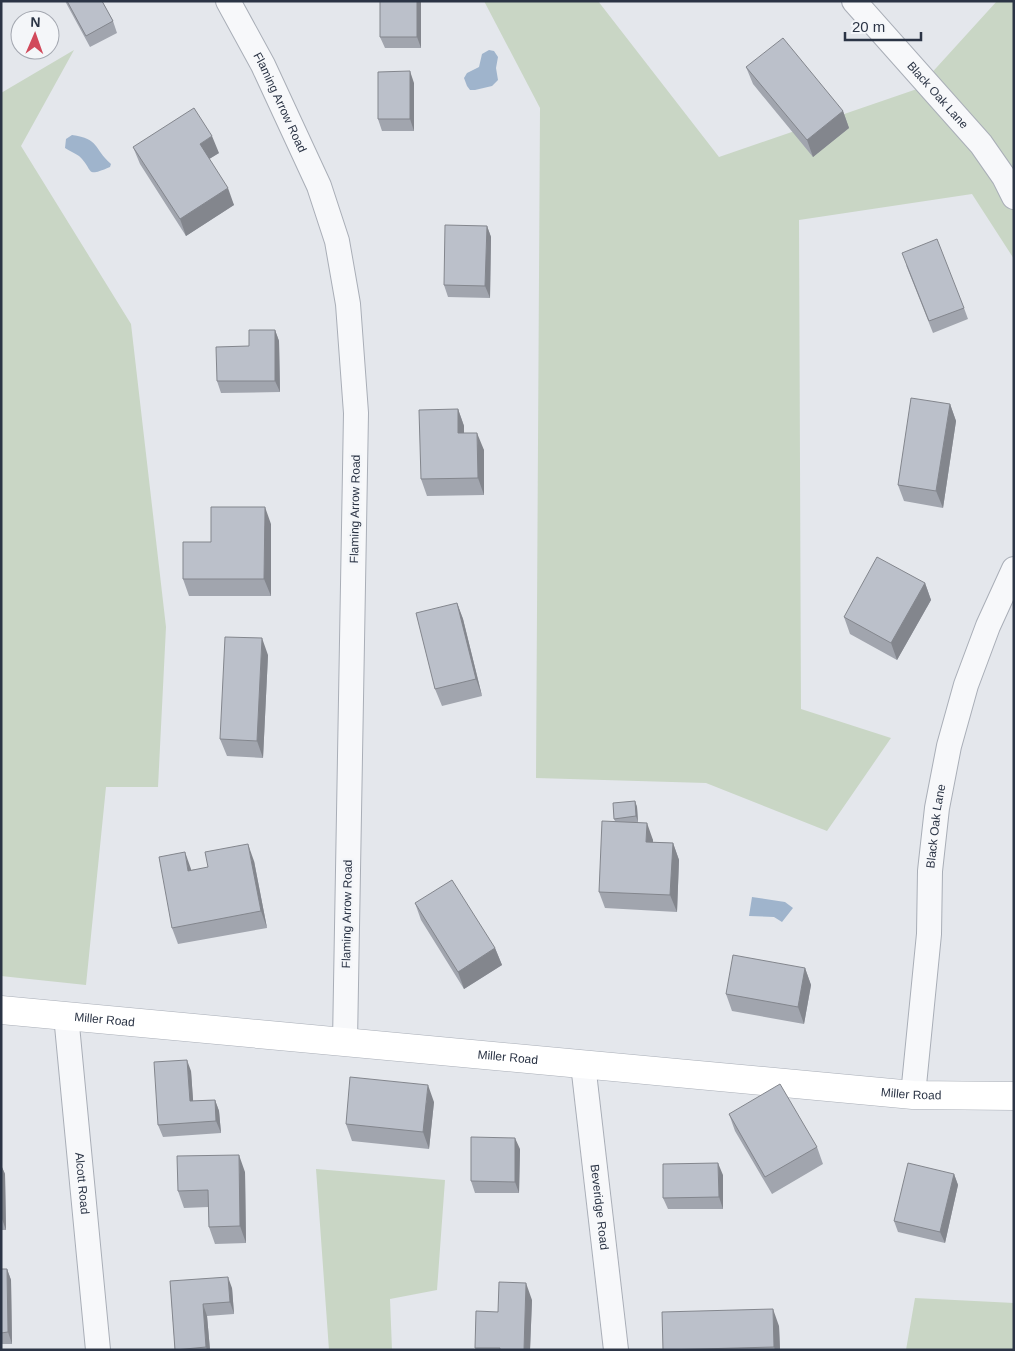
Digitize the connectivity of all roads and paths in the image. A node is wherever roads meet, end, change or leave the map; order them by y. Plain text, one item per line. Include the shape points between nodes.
1 (228, 1) edge
2 (854, 1) edge
3 (1014, 196) edge
4 (1014, 569) edge
5 (1, 1010) edge
6 (66, 1016) junction
7 (344, 1042) junction
8 (583, 1064) junction
9 (913, 1095) junction
10 (1014, 1096) edge
11 (98, 1350) edge
12 (616, 1350) edge

1 - 7 street, Flaming Arrow Road via 263,65 319,186 337,241 348,304 356,413
2 - 3 street, Black Oak Lane via 981,144
4 - 9 street, Black Oak Lane via 966,685 936,808 929,934
5 - 6 street, Miller Road
6 - 7 street, Miller Road
6 - 11 street, Alcott Road
7 - 8 street, Miller Road
8 - 9 street, Miller Road
8 - 12 street, Beveridge Road
9 - 10 street, Miller Road

